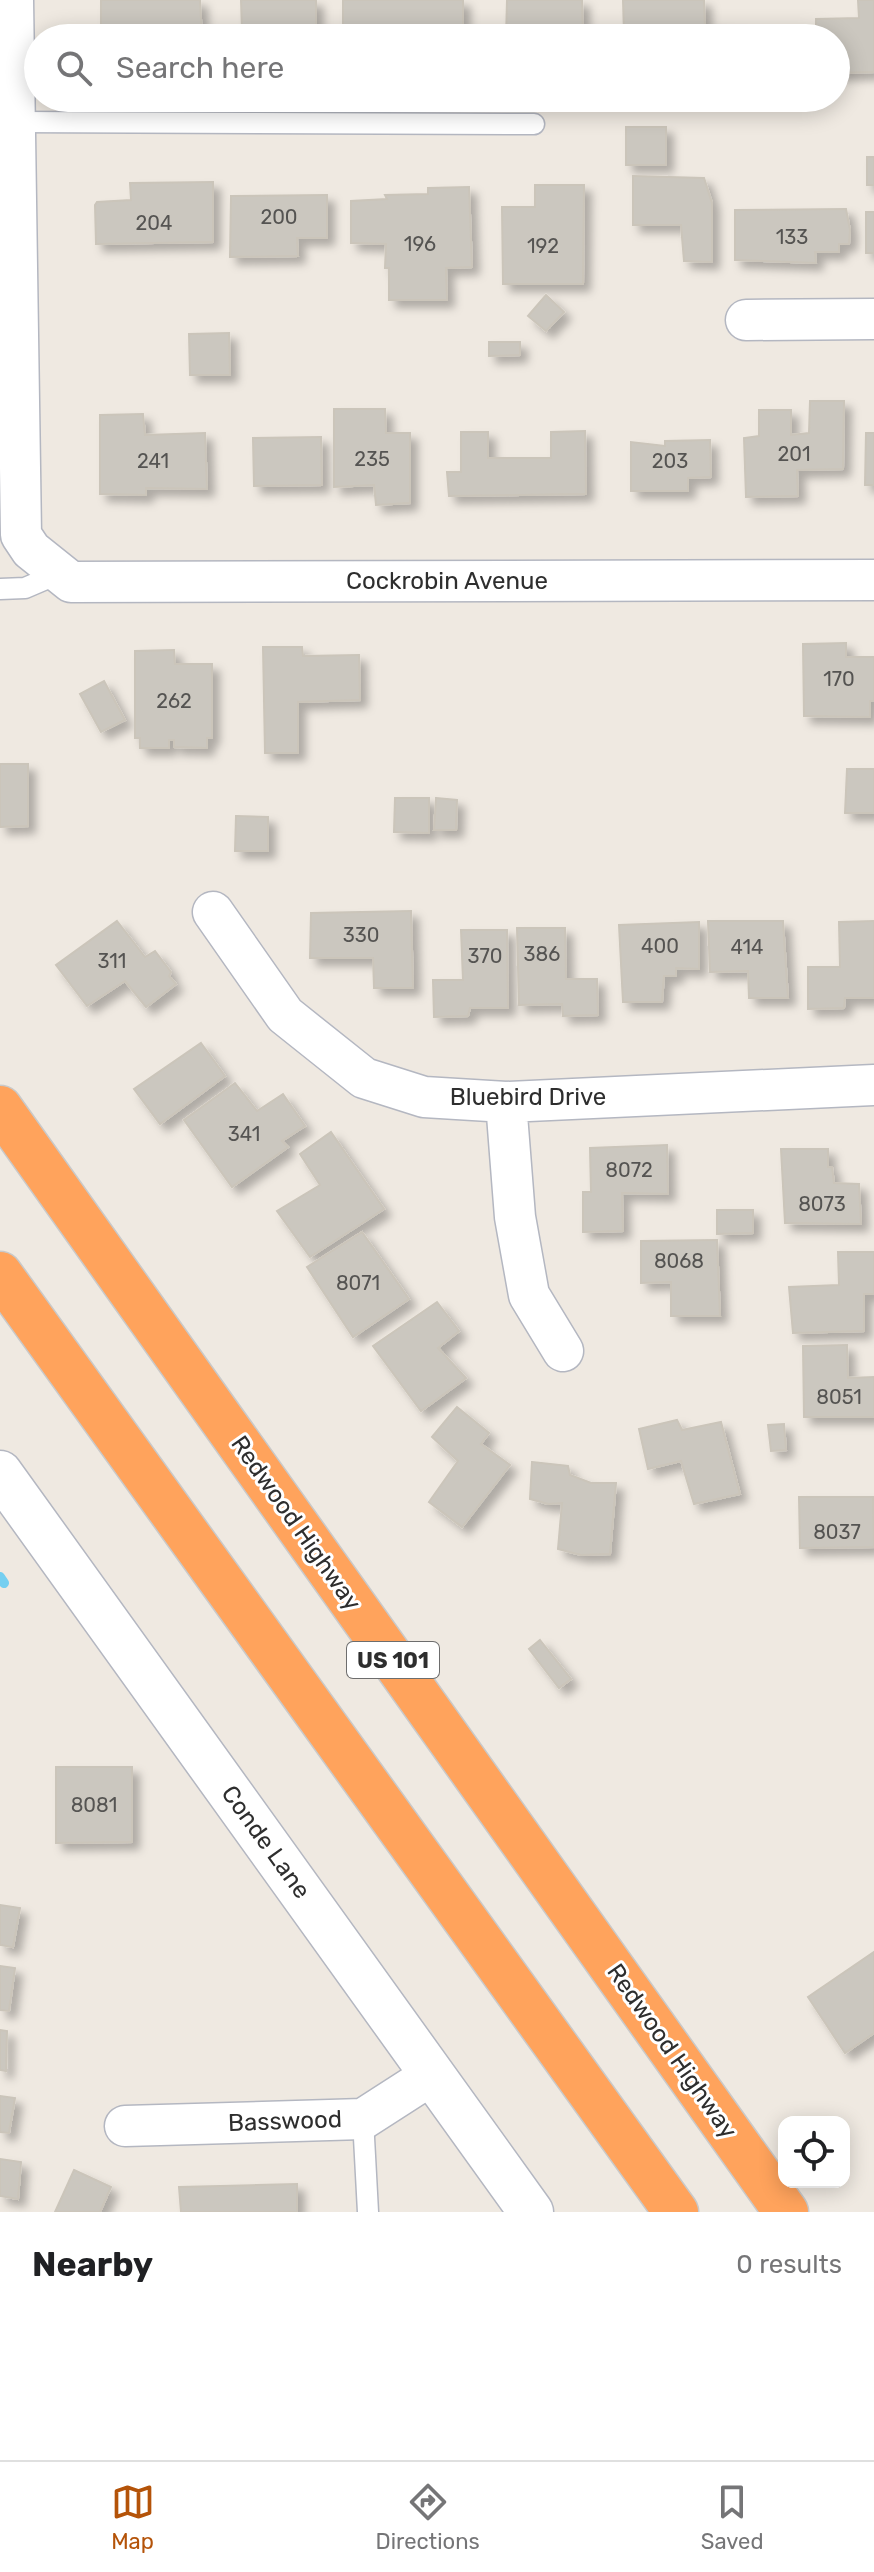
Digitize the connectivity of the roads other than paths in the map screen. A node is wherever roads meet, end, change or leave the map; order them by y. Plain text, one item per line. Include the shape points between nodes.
1 (9, 15) edge
2 (14, 122) junction
3 (534, 124) dead end
4 (874, 319) edge
5 (746, 320) dead end
6 (45, 562) junction
7 (874, 580) edge
8 (0, 589) edge
9 (213, 912) dead end
10 (874, 1085) edge
11 (506, 1102) junction
12 (0, 1108) edge
13 (0, 1274) edge
14 (563, 1351) dead end
15 (0, 1473) edge
16 (433, 2074) junction
17 (363, 2119) junction
18 (125, 2126) dead end
19 (368, 2212) edge
20 (531, 2212) edge
21 (676, 2212) edge
22 (786, 2212) edge

1 - 2 street
2 - 3 lane
2 - 6 street via 21,535
4 - 5 street
6 - 7 street, Cockrobin Avenue via 71,582
6 - 8 lane via 25,588
9 - 11 street, Bluebird Drive via 285,1015 364,1078 424,1097
10 - 11 street, Bluebird Drive
11 - 14 street via 515,1217 529,1295
12 - 22 highway, Redwood Highway / US 101
13 - 21 highway
15 - 16 street, Conde Lane
16 - 17 street, Basswood
16 - 20 street, Conde Lane
17 - 18 street, Basswood
17 - 19 lane

